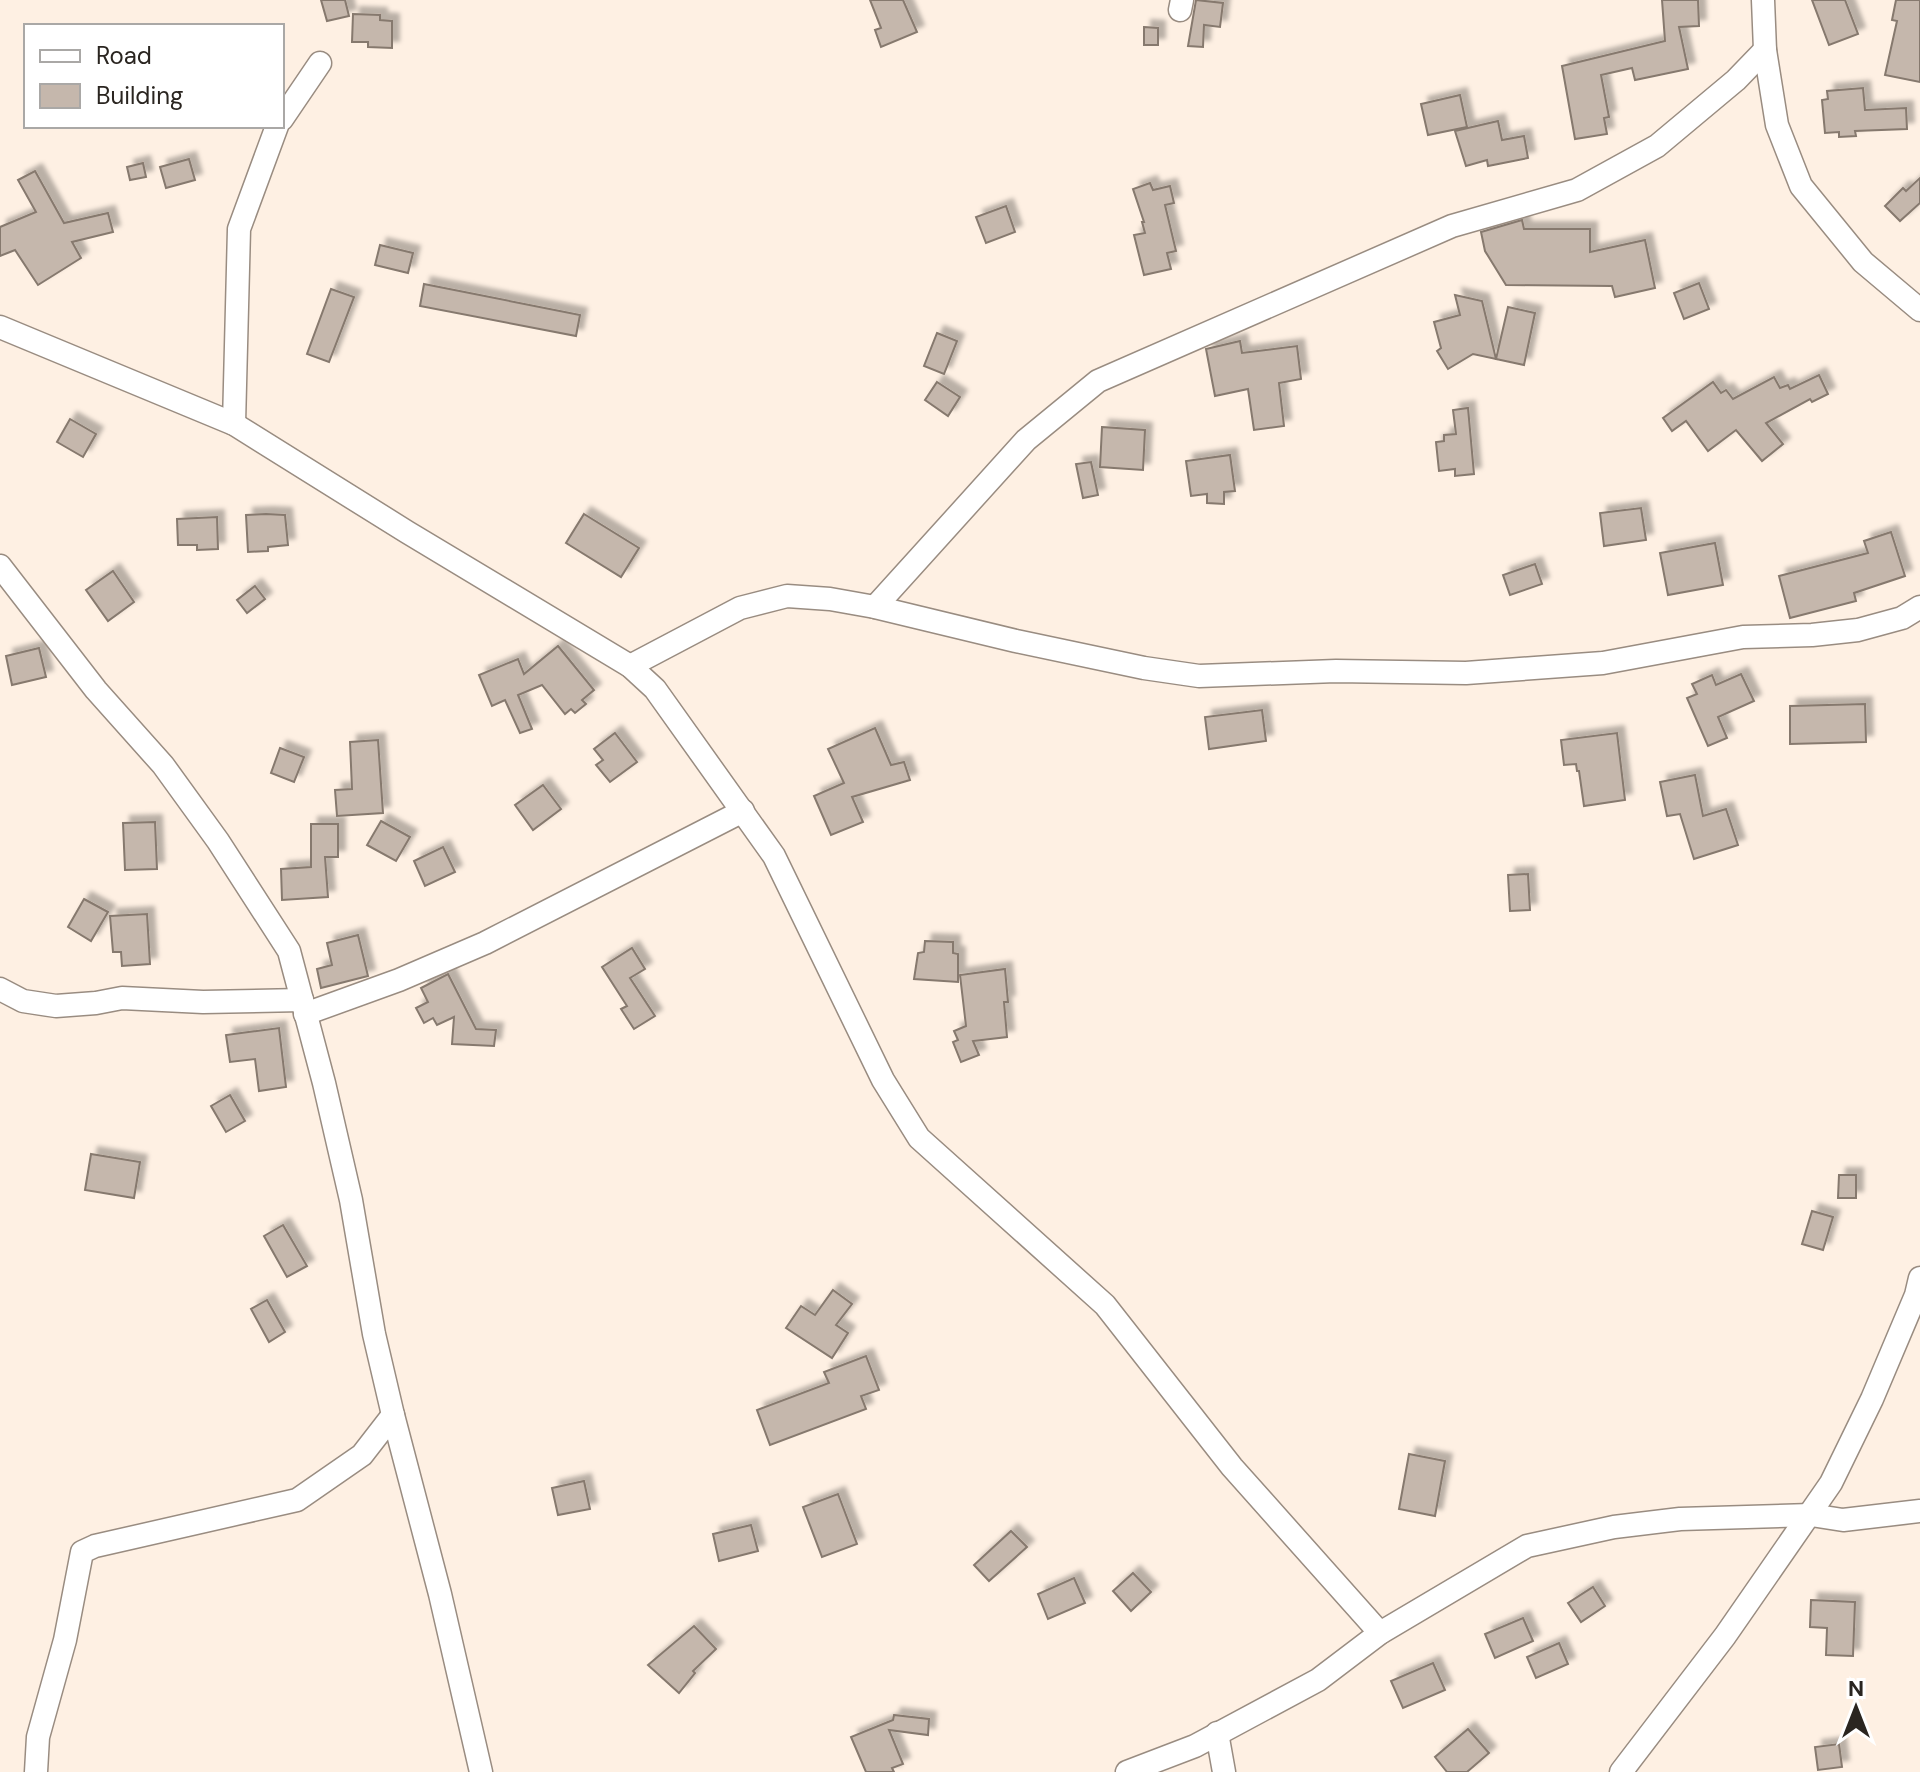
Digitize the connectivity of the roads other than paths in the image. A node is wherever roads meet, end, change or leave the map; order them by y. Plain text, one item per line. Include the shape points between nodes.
1 (1763, 0) edge
2 (1765, 50) junction
3 (320, 63) dead end
4 (284, 116) edge
5 (276, 128) edge
6 (1920, 310) edge
7 (0, 327) edge
8 (234, 424) junction
9 (0, 566) edge
10 (875, 607) junction
11 (1920, 607) edge
12 (630, 666) junction
13 (743, 811) junction
14 (0, 989) edge
15 (304, 1007) junction
16 (1920, 1278) edge
17 (393, 1415) junction
18 (1920, 1511) edge
19 (1811, 1515) junction
20 (1380, 1633) junction
21 (1217, 1733) junction
22 (36, 1772) edge
23 (481, 1772) edge
24 (1127, 1772) edge
25 (1224, 1772) edge
26 (1621, 1772) edge

1 - 2 street
2 - 6 street via 1777,125 1801,186 1863,262
2 - 10 street via 1657,146 1577,190 1452,226 1098,381 1026,440
3 - 4 street
5 - 8 street via 239,229
7 - 8 street
8 - 12 street
9 - 15 street via 96,690 163,765 218,841 289,951
10 - 11 street via 1199,676 1466,673 1603,663 1743,637 1858,630 1902,618
10 - 12 street via 787,596 740,608
12 - 13 street via 655,689
13 - 15 street via 485,943 399,980
13 - 20 street via 774,856 883,1080 919,1138 1105,1305 1232,1467
14 - 15 street via 23,1001 56,1006 122,998
15 - 17 street via 351,1200
16 - 19 street via 1872,1399
17 - 22 street via 362,1455 297,1500 82,1552 38,1737
17 - 23 street
18 - 19 street via 1843,1520
19 - 20 street via 1680,1519 1527,1546
19 - 26 street
20 - 21 street via 1318,1680
21 - 24 street
21 - 25 street

